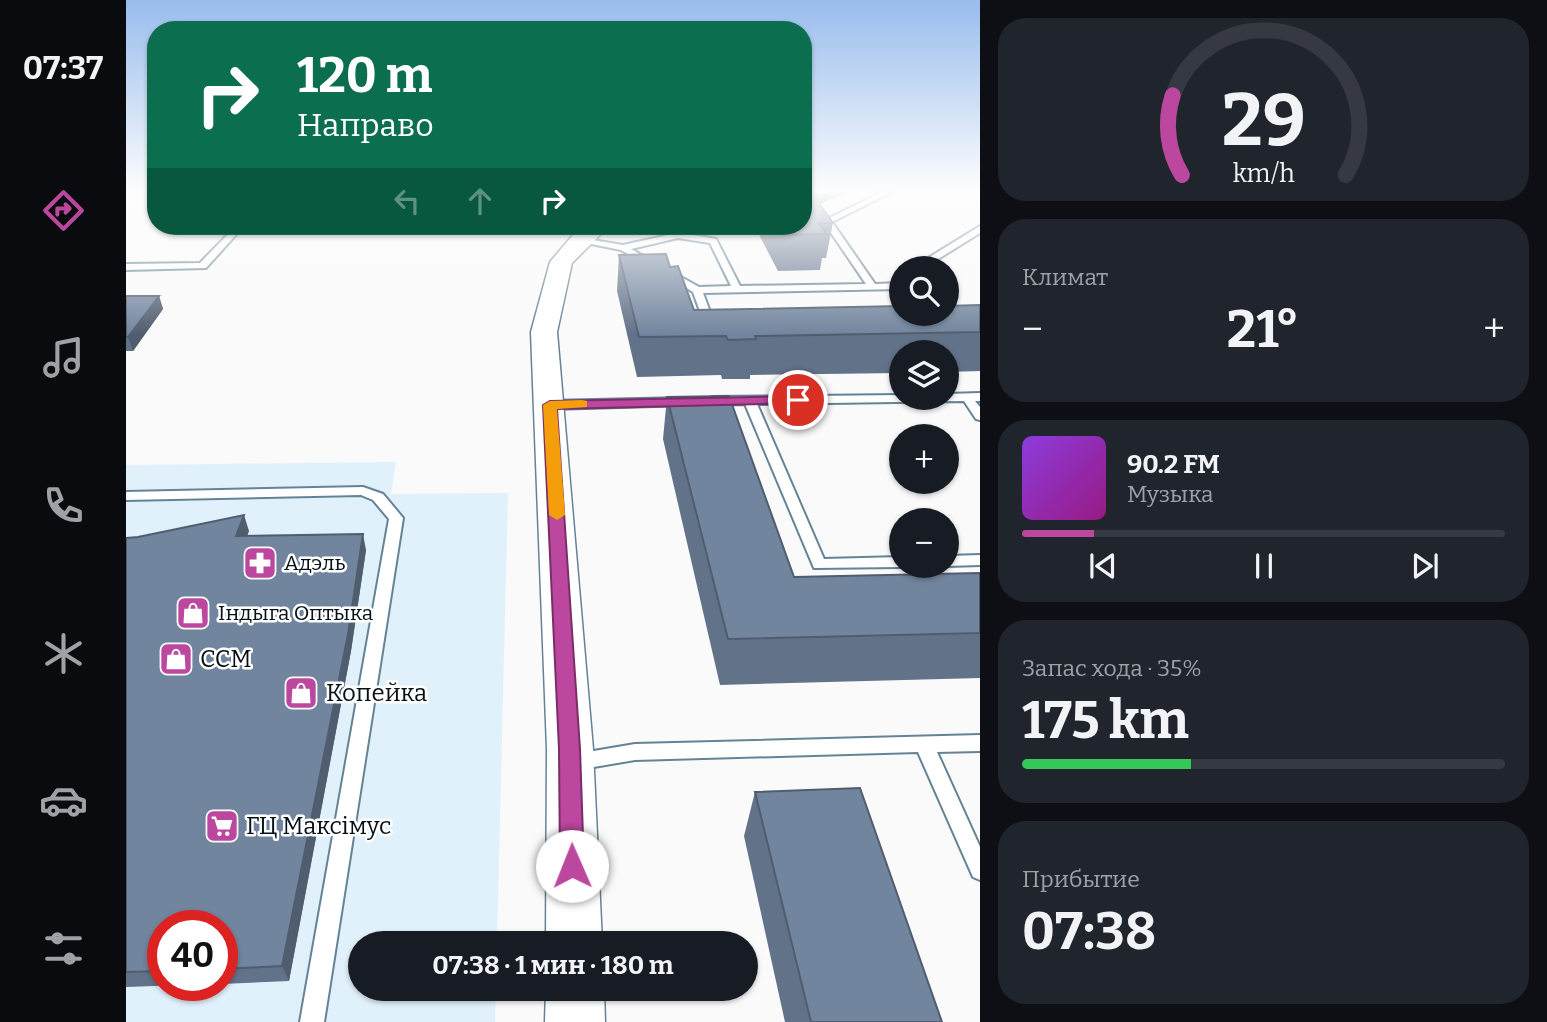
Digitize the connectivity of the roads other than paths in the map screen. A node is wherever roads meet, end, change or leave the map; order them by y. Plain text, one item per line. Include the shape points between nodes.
1 (227, 240) edge
2 (598, 240) edge
3 (604, 240) edge
4 (709, 240) edge
5 (840, 240) edge
6 (964, 240) edge
7 (938, 256) edge
8 (126, 267) edge
9 (889, 286) edge
10 (873, 287) junction
11 (737, 289) junction
12 (696, 290) junction
13 (726, 331) edge
14 (973, 397) edge
15 (750, 401) junction
16 (550, 405) junction
17 (980, 416) edge
18 (126, 496) edge
19 (980, 560) edge
20 (959, 561) edge
21 (889, 562) edge
22 (980, 743) edge
23 (925, 746) junction
24 (570, 763) junction
25 (980, 870) edge
26 (574, 931) edge
27 (575, 1001) edge
28 (312, 1022) edge
29 (575, 1022) edge

1 - 8 lane via 203,266
2 - 16 street via 561,262 544,332
3 - 12 lane
4 - 11 lane
5 - 10 lane
6 - 7 lane
9 - 10 lane
10 - 11 lane
11 - 12 lane
12 - 13 lane via 712,331
14 - 15 lane
14 - 17 lane
15 - 16 lane
15 - 21 lane via 819,564
16 - 24 street
18 - 28 lane via 363,491 378,497 396,519
19 - 20 lane
22 - 23 lane
23 - 24 lane via 635,752
23 - 25 lane
24 - 26 street
27 - 29 street

